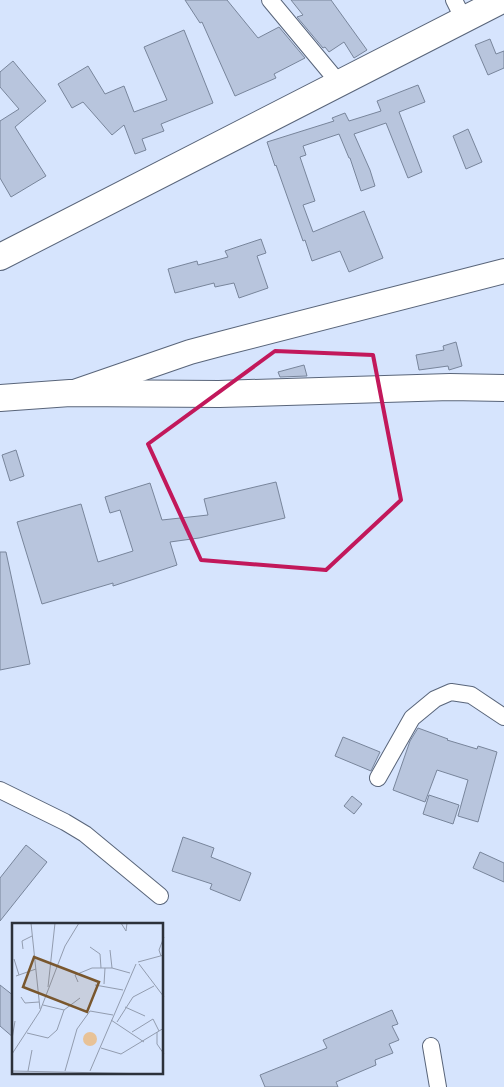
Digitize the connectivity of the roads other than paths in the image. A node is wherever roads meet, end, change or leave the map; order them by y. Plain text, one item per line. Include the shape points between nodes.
1 (270, 0) edge
2 (502, 0) edge
3 (459, 10) edge
4 (340, 83) junction
5 (0, 257) edge
6 (504, 271) edge
7 (504, 388) edge
8 (70, 393) junction
9 (0, 398) edge
10 (504, 717) edge
11 (378, 778) dead end
12 (0, 790) edge
13 (160, 896) dead end
14 (431, 1046) dead end
15 (438, 1087) edge

1 - 4 street
2 - 3 main road
3 - 4 main road
4 - 5 main road
6 - 8 main road via 190,352
7 - 8 main road via 219,394
8 - 9 main road
10 - 11 street via 471,695 452,692 435,699 412,718
12 - 13 street via 85,834
14 - 15 street

